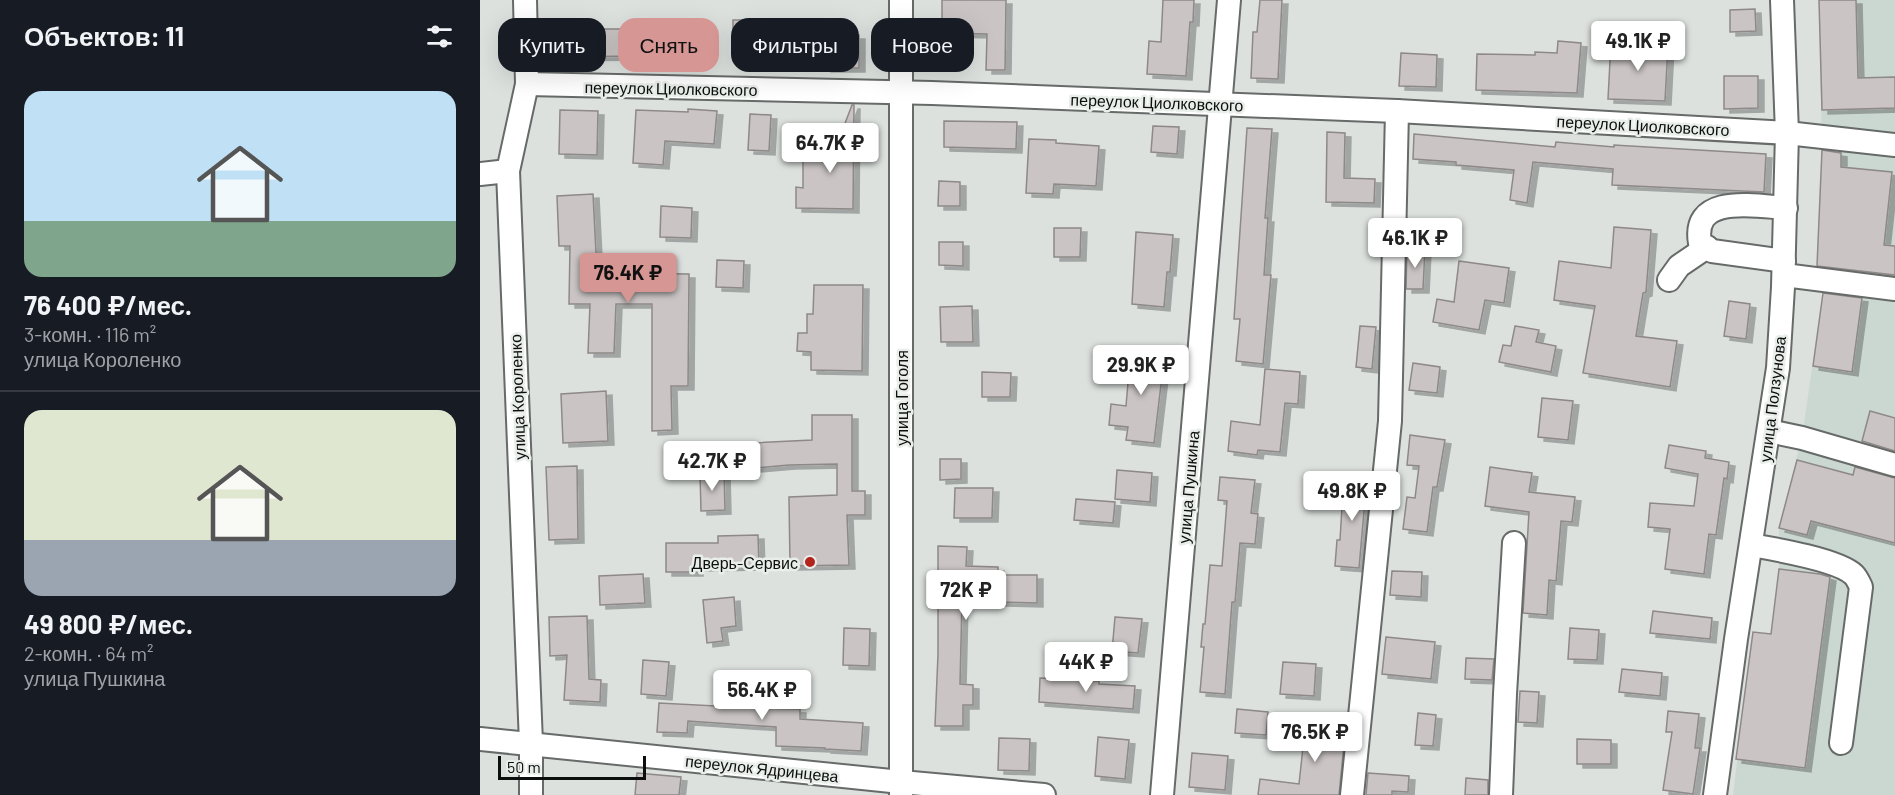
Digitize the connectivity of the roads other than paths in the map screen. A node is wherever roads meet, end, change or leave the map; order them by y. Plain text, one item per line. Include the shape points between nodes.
1 (525, 0) edge
2 (901, 0) edge
3 (1229, 0) edge
4 (1782, 0) edge
5 (527, 84) junction
6 (900, 93) junction
7 (1221, 105) junction
8 (1397, 111) junction
9 (1787, 133) junction
10 (1895, 145) edge
11 (508, 171) junction
12 (480, 174) edge
13 (1786, 208) junction
14 (1707, 247) junction
15 (1784, 268) junction
16 (1669, 280) dead end
17 (1895, 289) edge
18 (1769, 430) junction
19 (1895, 465) edge
20 (1514, 543) dead end
21 (1751, 545) junction
22 (480, 739) edge
23 (531, 743) junction
24 (1841, 743) dead end
25 (901, 789) edge
26 (531, 795) edge
27 (1044, 795) edge
28 (1162, 795) edge
29 (1352, 795) edge
30 (1501, 795) edge
31 (1715, 795) edge

1 - 5 street, улица Короленко
2 - 6 street, улица Гоголя
3 - 7 street, улица Пушкина
4 - 9 street, улица Ползунова
5 - 6 street, переулок Циолковского
5 - 11 street, улица Короленко
6 - 7 street, переулок Циолковского
6 - 25 street, улица Гоголя
7 - 8 street, переулок Циолковского
7 - 28 street, улица Пушкина
8 - 9 street, переулок Циолковского
8 - 29 street via 1390,422
9 - 10 street, переулок Циолковского
9 - 13 street, улица Ползунова
11 - 12 street
11 - 23 street, улица Короленко
13 - 14 street via 1732,205 1715,209 1703,219 1698,230 1700,243
13 - 15 street, улица Ползунова
14 - 15 street
14 - 16 street via 1679,266
15 - 17 street
15 - 18 street, улица Ползунова via 1778,368
18 - 19 street
18 - 21 street, улица Ползунова
20 - 30 street
21 - 24 street via 1843,567 1856,575 1861,587
21 - 31 street, улица Ползунова
22 - 23 street, переулок Ядринцева
23 - 25 street, переулок Ядринцева
23 - 26 street, улица Короленко
25 - 27 street, переулок Ядринцева

